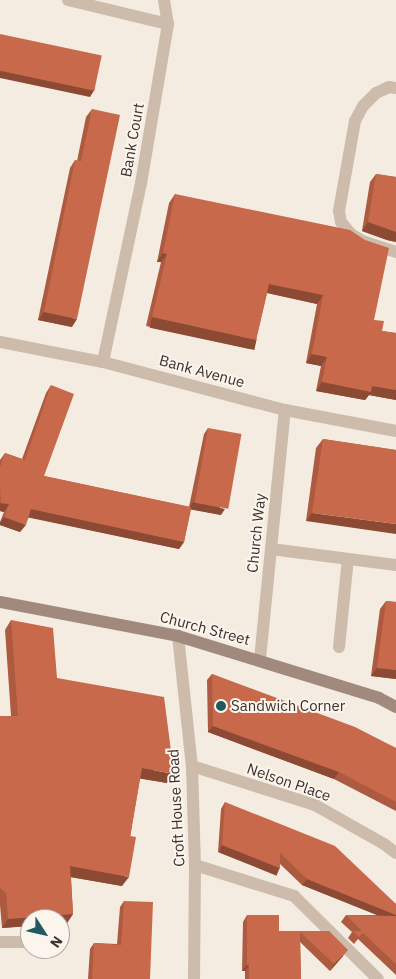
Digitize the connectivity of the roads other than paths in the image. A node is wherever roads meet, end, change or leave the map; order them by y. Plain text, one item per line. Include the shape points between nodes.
1 (68, 0) edge
2 (164, 0) edge
3 (168, 24) junction
4 (396, 88) edge
5 (396, 252) edge
6 (0, 342) edge
7 (103, 362) junction
8 (285, 410) junction
9 (396, 431) edge
10 (271, 549) junction
11 (348, 559) junction
12 (396, 564) edge
13 (0, 602) edge
14 (178, 636) junction
15 (339, 647) dead end
16 (260, 659) junction
17 (396, 707) edge
18 (192, 766) junction
19 (396, 853) edge
20 (196, 865) junction
21 (0, 942) edge
22 (20, 942) edge
23 (194, 979) edge
24 (378, 979) edge

1 - 3 street
2 - 3 street, Bank Court
3 - 7 street, Bank Court via 141,183
4 - 5 street via 389,87 376,93 355,121 338,211 341,222 351,234
6 - 7 street, Bank Avenue
7 - 8 street, Bank Avenue
8 - 9 street, Bank Avenue
8 - 10 street, Church Way
10 - 11 street
10 - 16 street, Church Way
11 - 12 street
11 - 15 street
13 - 14 main road, Church Street
14 - 16 main road, Church Street
14 - 18 street, Croft House Road
16 - 17 main road, Church Street via 379,698
18 - 19 street, Nelson Place via 316,805
18 - 20 street, Croft House Road
20 - 23 street, Croft House Road
20 - 24 street via 294,896
21 - 22 street

